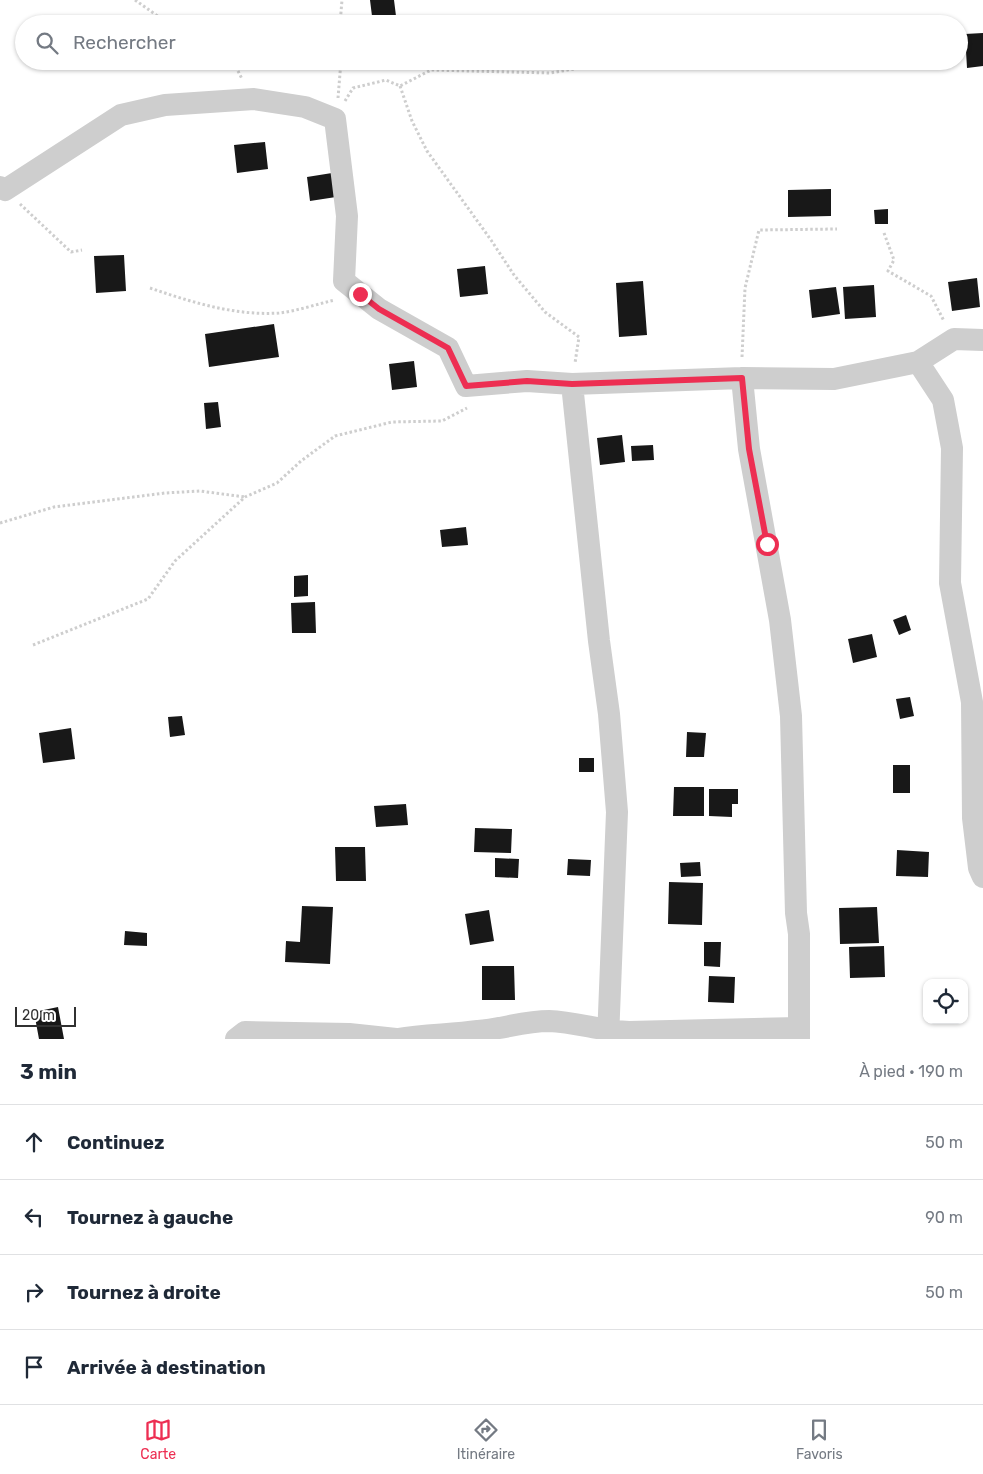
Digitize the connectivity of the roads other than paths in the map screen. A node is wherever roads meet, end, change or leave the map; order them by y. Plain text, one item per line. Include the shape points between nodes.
1 (2, 188) edge
2 (983, 340) edge
3 (918, 362) junction
4 (742, 378) junction
5 (572, 384) junction
6 (978, 817) edge
7 (983, 877) edge
8 (512, 1031) edge
9 (799, 1034) edge
10 (608, 1035) edge
11 (236, 1039) edge
12 (397, 1039) edge

1 - 5 street via 121,115 165,105 254,99 305,108 335,119 347,216 344,281 379,309 448,348 466,386 527,381
2 - 3 street via 954,339
3 - 4 street via 834,379
3 - 6 street via 943,400 952,448 950,583 972,702
4 - 5 street
4 - 9 street via 749,449 780,620 790,716 799,934
5 - 10 street via 617,812
6 - 7 street via 979,868
8 - 10 street via 548,1021 573,1024
8 - 12 street
9 - 10 street
11 - 12 street via 246,1032 349,1034

